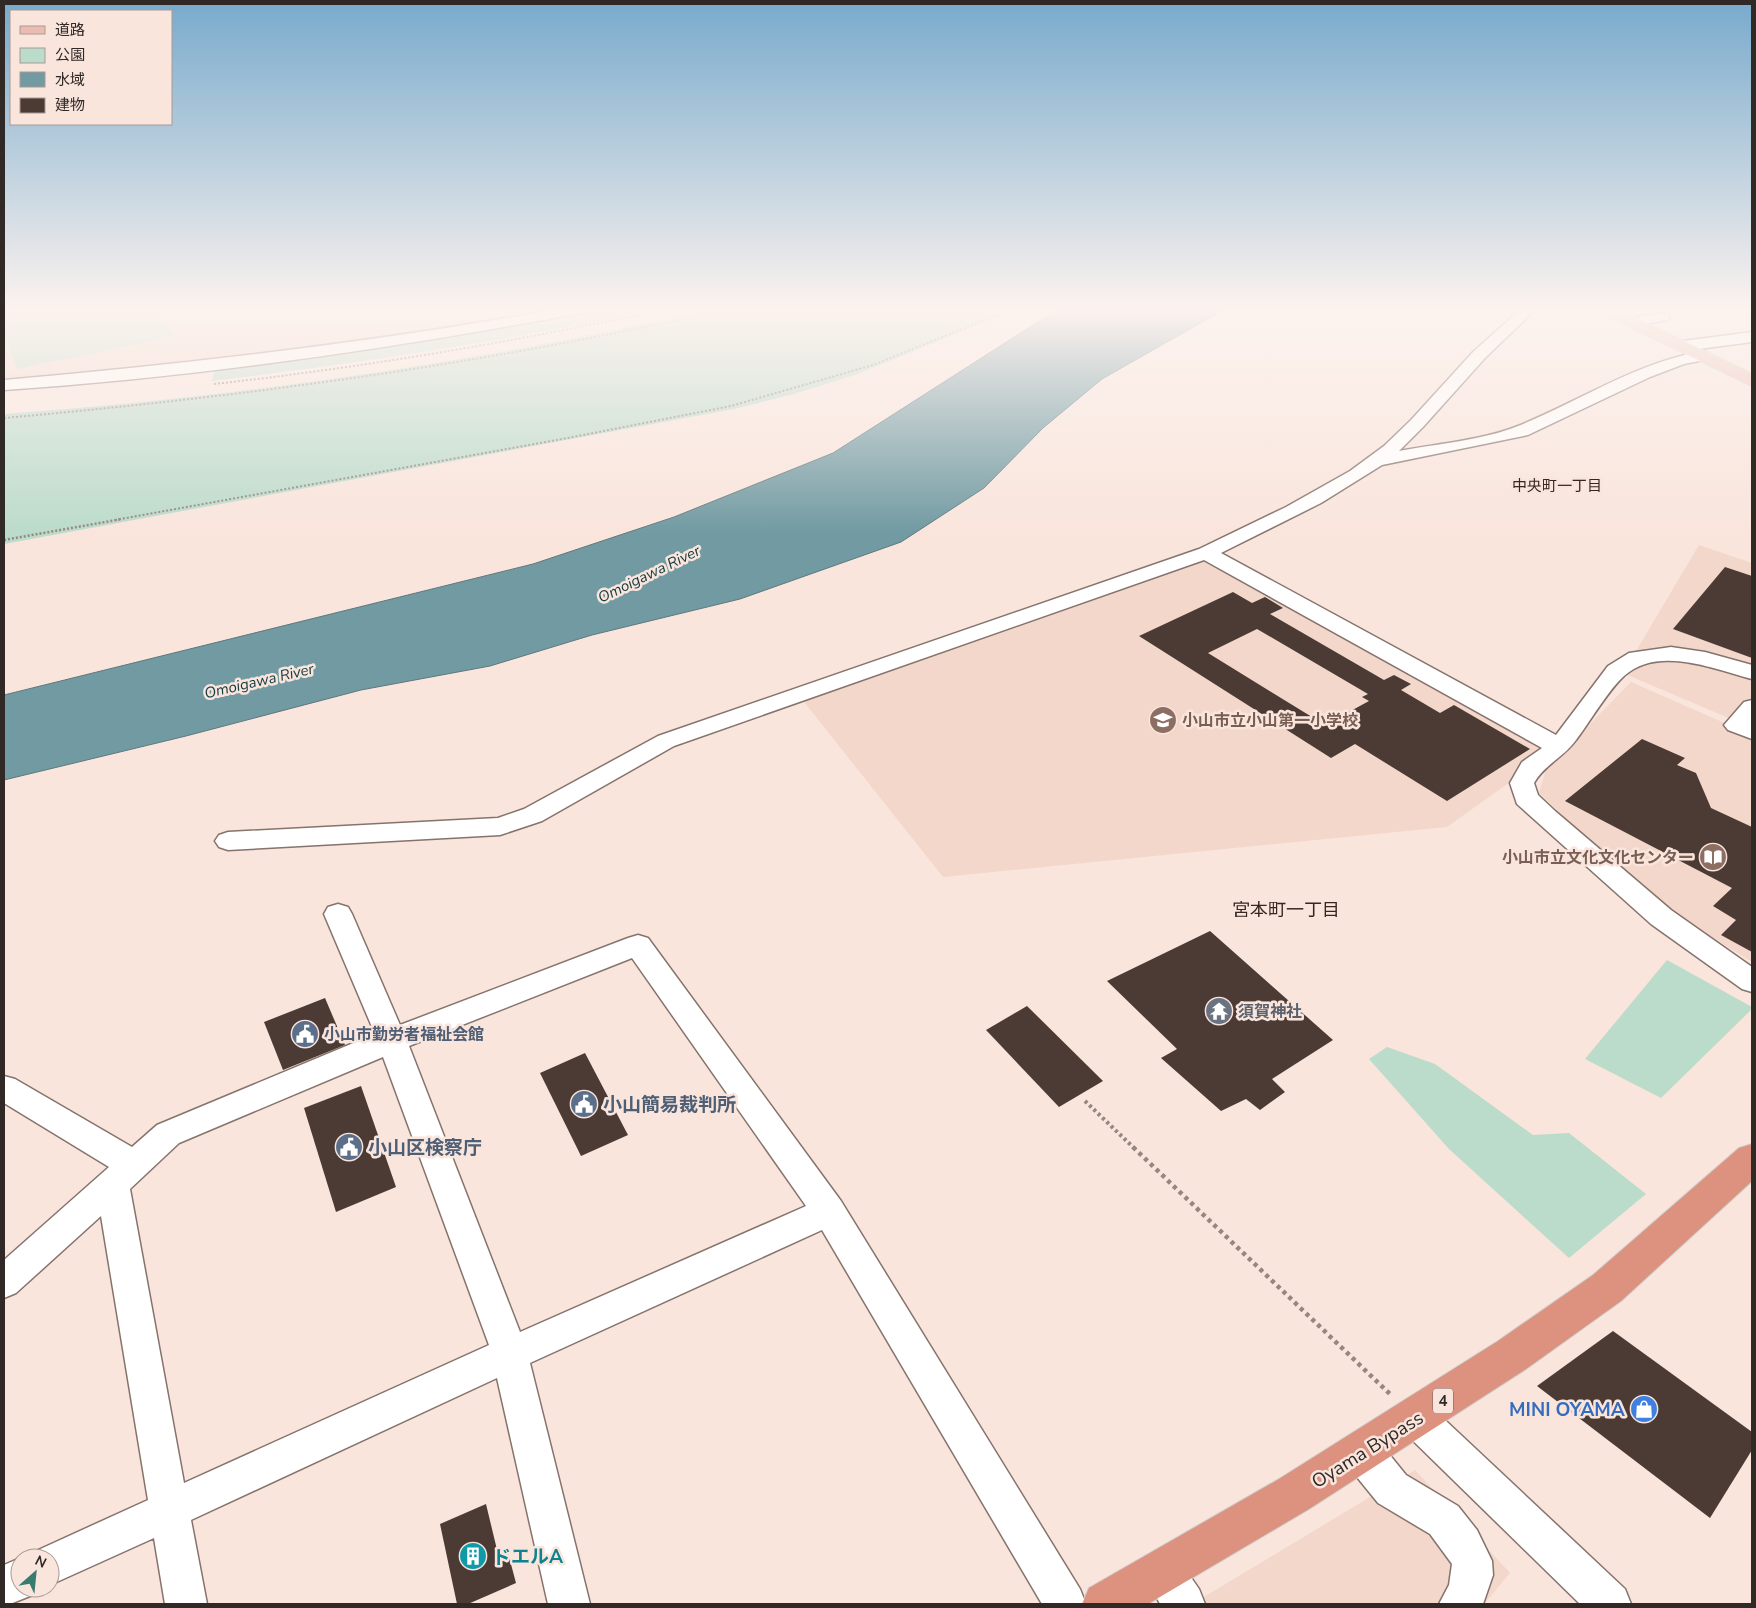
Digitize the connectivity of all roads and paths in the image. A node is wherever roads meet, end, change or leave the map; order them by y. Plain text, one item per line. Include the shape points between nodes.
1 (25, 384) edge
2 (322, 384) edge
3 (813, 384) edge
4 (1454, 384) edge
5 (1623, 384) edge
6 (4, 386) edge
7 (4, 418) edge
8 (1376, 461) junction
9 (4, 540) edge
10 (1206, 553) junction
11 (1752, 672) edge
12 (1752, 707) edge
13 (1752, 732) edge
14 (1559, 747) junction
15 (228, 841) dead end
16 (338, 914) dead end
17 (1752, 981) edge
18 (392, 1040) junction
19 (4, 1088) edge
20 (1085, 1102) dead end
21 (1752, 1159) edge
22 (123, 1174) junction
23 (829, 1211) junction
24 (4, 1282) edge
25 (510, 1354) junction
26 (1416, 1418) junction
27 (1362, 1452) junction
28 (170, 1510) junction
29 (60, 1560) edge
30 (1163, 1571) junction
31 (186, 1604) edge
32 (569, 1604) edge
33 (1065, 1604) edge
34 (1106, 1604) edge
35 (1184, 1604) edge
36 (1460, 1604) edge
37 (1610, 1604) edge

1 - 6 street
2 - 7 path via 124,408
3 - 9 path via 731,406 563,439
4 - 8 street via 1431,411
5 - 8 street via 1522,431
8 - 10 street via 1276,519
10 - 14 street
10 - 15 street via 666,741 533,815 500,826
11 - 14 street via 1705,658 1671,654 1638,658 1616,671
12 - 13 street via 1736,725
14 - 17 street via 1531,767 1522,784 1526,798 1661,917
16 - 18 street
18 - 22 street via 168,1134
18 - 23 street via 638,945
18 - 25 street
19 - 22 street
20 - 26 path
21 - 26 highway, Oyama Bypass / 4 via 1606,1288
22 - 24 street
22 - 28 street
23 - 25 street
23 - 33 street
25 - 28 street
25 - 32 street
26 - 27 highway, Oyama Bypass / 4
26 - 37 street
27 - 30 highway, Oyama Bypass / 4
27 - 36 street via 1392,1489 1444,1520 1463,1544 1472,1561 1472,1575
28 - 29 street
28 - 31 street
30 - 34 highway, Oyama Bypass / 4
30 - 35 street

